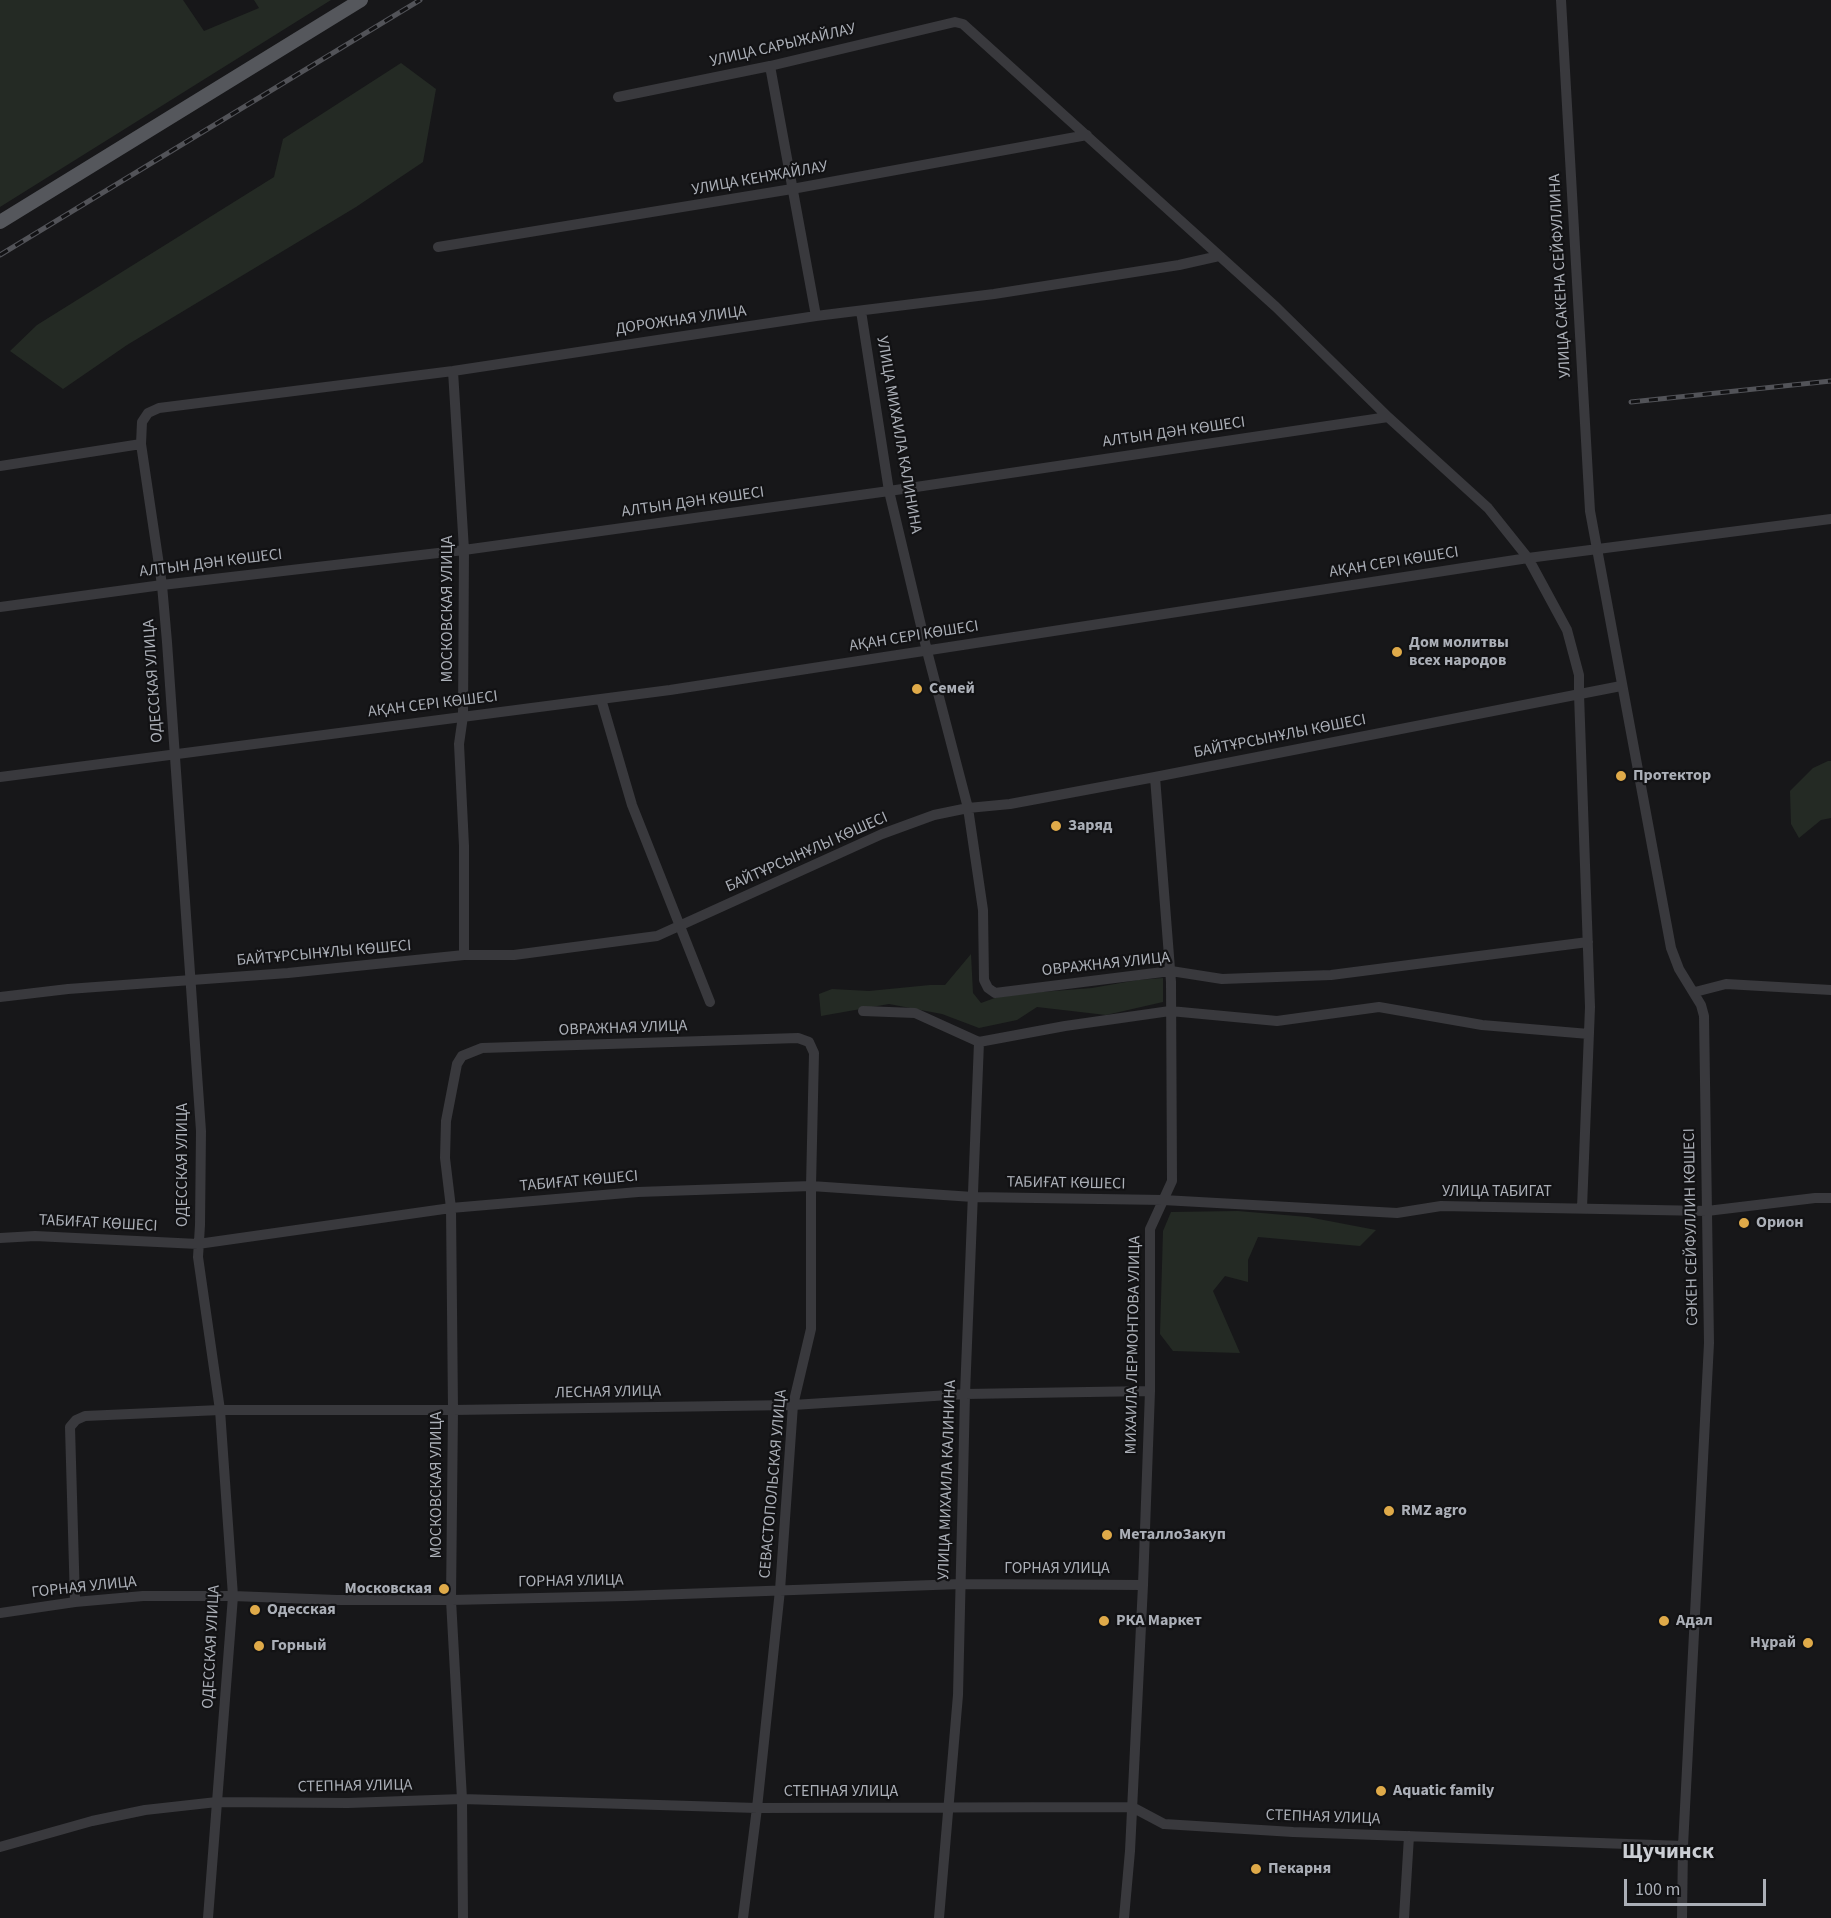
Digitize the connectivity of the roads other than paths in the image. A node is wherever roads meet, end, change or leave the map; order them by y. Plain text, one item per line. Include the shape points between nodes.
1 (361, 0) edge
2 (1561, 0) edge
3 (770, 66) junction
4 (618, 97) dead end
5 (1087, 135) junction
6 (792, 189) junction
7 (0, 222) edge
8 (438, 247) dead end
9 (1219, 256) junction
10 (861, 311) junction
11 (816, 316) junction
12 (453, 371) junction
13 (148, 413) joint
14 (1388, 417) junction
15 (141, 444) junction
16 (0, 466) edge
17 (889, 491) junction
18 (1831, 519) edge
19 (1596, 549) junction
20 (464, 550) junction
21 (1528, 558) junction
22 (162, 585) junction
23 (0, 606) edge
24 (927, 651) junction
25 (1621, 686) junction
26 (1579, 694) junction
27 (601, 699) junction
28 (463, 716) junction
29 (175, 754) junction
30 (0, 777) edge
31 (1155, 777) junction
32 (968, 808) junction
33 (680, 926) junction
34 (1588, 942) junction
35 (464, 956) junction
36 (1171, 971) junction
37 (189, 980) junction
38 (1831, 990) edge
39 (1695, 992) junction
40 (0, 997) edge
41 (710, 1002) dead end
42 (863, 1011) dead end
43 (1170, 1011) junction
44 (1589, 1034) junction
45 (979, 1042) junction
46 (814, 1053) joint
47 (462, 1056) joint
48 (811, 1186) junction
49 (973, 1197) junction
50 (1831, 1198) edge
51 (1164, 1200) junction
52 (451, 1208) junction
53 (1582, 1208) junction
54 (1707, 1211) junction
55 (0, 1238) edge
56 (198, 1244) junction
57 (1150, 1391) junction
58 (965, 1394) junction
59 (793, 1405) junction
60 (220, 1410) junction
61 (453, 1410) junction
62 (961, 1584) junction
63 (1143, 1585) junction
64 (780, 1590) junction
65 (233, 1596) junction
66 (451, 1600) junction
67 (75, 1602) junction
68 (0, 1613) edge
69 (462, 1800) junction
70 (217, 1802) junction
71 (949, 1806) junction
72 (1132, 1807) junction
73 (757, 1808) junction
74 (1408, 1836) junction
75 (1683, 1846) junction
76 (0, 1847) edge
77 (208, 1918) edge
78 (463, 1918) edge
79 (743, 1918) edge
80 (939, 1918) edge
81 (1124, 1918) edge
82 (1404, 1918) edge
83 (1682, 1918) edge

1 - 7 main road
2 - 19 street, УЛИЦА САКЕНА СЕЙФУЛЛИНА via 1590,511
3 - 4 street, УЛИЦА САРЫЖАЙЛАУ
3 - 5 street, УЛИЦА САРЫЖАЙЛАУ via 955,22 971,30
3 - 6 street
5 - 6 street, УЛИЦА КЕНЖАЙЛАУ
5 - 9 street
6 - 8 street, УЛИЦА КЕНЖАЙЛАУ
6 - 11 street
9 - 10 street, ДОРОЖНАЯ УЛИЦА via 994,294
9 - 14 street
10 - 11 street, ДОРОЖНАЯ УЛИЦА
10 - 17 street, УЛИЦА МИХАИЛА КАЛИНИНА
11 - 12 street, ДОРОЖНАЯ УЛИЦА
12 - 13 street, ДОРОЖНАЯ УЛИЦА via 159,408
12 - 20 street, МОСКОВСКАЯ УЛИЦА
13 - 15 street, ОДЕССКАЯ УЛИЦА via 142,422
14 - 17 street, АЛТЫН ДӘН КӨШЕСІ
14 - 21 street via 1488,508
15 - 16 street
15 - 22 street, ОДЕССКАЯ УЛИЦА
17 - 20 street, АЛТЫН ДӘН КӨШЕСІ
17 - 24 street, УЛИЦА МИХАИЛА КАЛИНИНА
18 - 19 street, АҚАН СЕРІ КӨШЕСІ
19 - 21 street, АҚАН СЕРІ КӨШЕСІ
19 - 25 street, СӘКЕН СЕЙФУЛЛИН КӨШЕСІ
20 - 22 street, АЛТЫН ДӘН КӨШЕСІ
20 - 28 street, МОСКОВСКАЯ УЛИЦА
21 - 24 street, АҚАН СЕРІ КӨШЕСІ
21 - 26 street via 1567,630 1579,675
22 - 23 street, АЛТЫН ДӘН КӨШЕСІ
22 - 29 street, ОДЕССКАЯ УЛИЦА
24 - 27 street, АҚАН СЕРІ КӨШЕСІ
24 - 32 street, УЛИЦА МИХАИЛА КАЛИНИНА
25 - 26 street, БАЙТҰРСЫНҰЛЫ КӨШЕСІ
25 - 39 street, СӘКЕН СЕЙФУЛЛИН КӨШЕСІ via 1671,948 1679,969
26 - 31 street, БАЙТҰРСЫНҰЛЫ КӨШЕСІ
26 - 34 street
27 - 28 street, АҚАН СЕРІ КӨШЕСІ
27 - 33 street via 632,805
28 - 29 street, АҚАН СЕРІ КӨШЕСІ
28 - 35 street, МОСКОВСКАЯ УЛИЦА via 459,744
29 - 30 street, АҚАН СЕРІ КӨШЕСІ
29 - 37 street, ОДЕССКАЯ УЛИЦА
31 - 32 street, БАЙТҰРСЫНҰЛЫ КӨШЕСІ
31 - 36 street, МИХАИЛА ЛЕРМОНТОВА УЛИЦА
32 - 33 street, БАЙТҰРСЫНҰЛЫ КӨШЕСІ via 934,815 882,834
32 - 36 street, ОВРАЖНАЯ УЛИЦА via 983,909 984,980 988,988 995,993
33 - 35 street, БАЙТҰРСЫНҰЛЫ КӨШЕСІ via 657,936 526,954
33 - 41 street
34 - 36 street, ОВРАЖНАЯ УЛИЦА via 1331,975 1222,979
34 - 44 street
35 - 37 street, БАЙТҰРСЫНҰЛЫ КӨШЕСІ
36 - 43 street, МИХАИЛА ЛЕРМОНТОВА УЛИЦА
37 - 40 street, БАЙТҰРСЫНҰЛЫ КӨШЕСІ
37 - 56 street, ОДЕССКАЯ УЛИЦА via 201,1131
38 - 39 street via 1726,984
39 - 54 street, СӘКЕН СЕЙФУЛЛИН КӨШЕСІ via 1704,1016
42 - 45 street via 915,1013
43 - 44 street via 1277,1021 1379,1007 1482,1025
43 - 45 street
43 - 51 street, МИХАИЛА ЛЕРМОНТОВА УЛИЦА via 1172,1181
44 - 53 street
45 - 49 street, УЛИЦА МИХАИЛА КАЛИНИНА
46 - 47 street, ОВРАЖНАЯ УЛИЦА via 808,1042 798,1038 482,1048
46 - 48 street, СЕВАСТОПОЛЬСКАЯ УЛИЦА
47 - 52 street, МОСКОВСКАЯ УЛИЦА via 457,1064 447,1121 445,1158
48 - 49 street, ТАБИҒАТ КӨШЕСІ
48 - 52 street, ТАБИҒАТ КӨШЕСІ via 638,1192
48 - 59 street, СЕВАСТОПОЛЬСКАЯ УЛИЦА via 812,1329
49 - 51 street, ТАБИҒАТ КӨШЕСІ
49 - 58 street, УЛИЦА МИХАИЛА КАЛИНИНА
50 - 54 street, УЛИЦА ТАБИГАТ
51 - 53 street, УЛИЦА ТАБИГАТ via 1397,1213 1441,1206
51 - 57 street, МИХАИЛА ЛЕРМОНТОВА УЛИЦА via 1150,1229
52 - 56 street, ТАБИҒАТ КӨШЕСІ
52 - 61 street, МОСКОВСКАЯ УЛИЦА
53 - 54 street, УЛИЦА ТАБИГАТ
54 - 75 street, СӘКЕН СЕЙФУЛЛИН КӨШЕСІ via 1709,1343
55 - 56 street, ТАБИҒАТ КӨШЕСІ via 35,1236
56 - 60 street, ОДЕССКАЯ УЛИЦА
57 - 58 street, ЛЕСНАЯ УЛИЦА
57 - 63 street, МИХАИЛА ЛЕРМОНТОВА УЛИЦА
58 - 59 street, ЛЕСНАЯ УЛИЦА
58 - 62 street, УЛИЦА МИХАИЛА КАЛИНИНА
59 - 61 street, ЛЕСНАЯ УЛИЦА
59 - 64 street, СЕВАСТОПОЛЬСКАЯ УЛИЦА
60 - 61 street, ЛЕСНАЯ УЛИЦА
60 - 65 street, ОДЕССКАЯ УЛИЦА
60 - 67 street, ЛЕСНАЯ УЛИЦА via 85,1416 70,1427
61 - 66 street, МОСКОВСКАЯ УЛИЦА
62 - 63 street, ГОРНАЯ УЛИЦА
62 - 64 street, ГОРНАЯ УЛИЦА
62 - 71 street, УЛИЦА МИХАИЛА КАЛИНИНА
63 - 72 street, МИХАИЛА ЛЕРМОНТОВА УЛИЦА
64 - 66 street, ГОРНАЯ УЛИЦА
64 - 73 street, СЕВАСТОПОЛЬСКАЯ УЛИЦА
65 - 66 street, ГОРНАЯ УЛИЦА
65 - 67 street, ГОРНАЯ УЛИЦА via 143,1596
65 - 70 street, ОДЕССКАЯ УЛИЦА
66 - 69 street, МОСКОВСКАЯ УЛИЦА
67 - 68 street, ГОРНАЯ УЛИЦА
69 - 70 street, СТЕПНАЯ УЛИЦА
69 - 73 street, СТЕПНАЯ УЛИЦА
69 - 78 street, МОСКОВСКАЯ УЛИЦА
70 - 76 street, СТЕПНАЯ УЛИЦА via 145,1810
70 - 77 street, ОДЕССКАЯ УЛИЦА
71 - 72 street, СТЕПНАЯ УЛИЦА
71 - 73 street, СТЕПНАЯ УЛИЦА
71 - 80 street, УЛИЦА МИХАИЛА КАЛИНИНА
72 - 74 street, СТЕПНАЯ УЛИЦА via 1164,1824
72 - 81 street, МИХАИЛА ЛЕРМОНТОВА УЛИЦА
73 - 79 street, СЕВАСТОПОЛЬСКАЯ УЛИЦА
74 - 75 street, СТЕПНАЯ УЛИЦА
74 - 82 street
75 - 83 street, СӘКЕН СЕЙФУЛЛИН КӨШЕСІ

